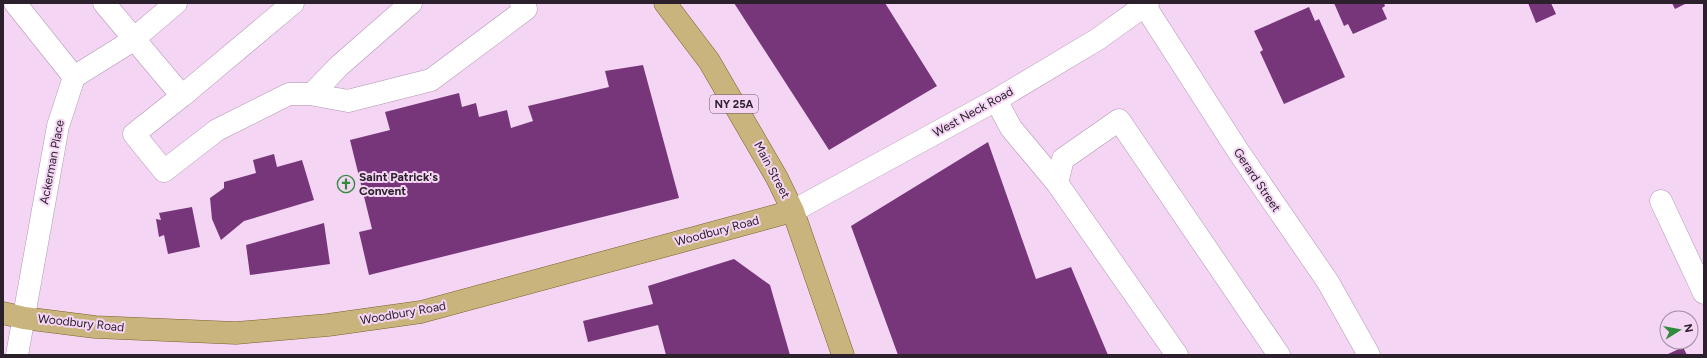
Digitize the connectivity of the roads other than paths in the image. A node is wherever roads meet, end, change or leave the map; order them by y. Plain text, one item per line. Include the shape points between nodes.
1 (15, 3) edge
2 (104, 3) edge
3 (176, 3) edge
4 (293, 3) edge
5 (411, 3) edge
6 (521, 3) edge
7 (665, 3) edge
8 (1145, 4) edge
9 (134, 39) junction
10 (74, 77) junction
11 (312, 94) junction
12 (182, 96) junction
13 (996, 100) junction
14 (1056, 183) junction
15 (1661, 201) dead end
16 (793, 211) junction
17 (1704, 293) edge
18 (3, 313) edge
19 (24, 318) junction
20 (1367, 354) edge
21 (17, 355) edge
22 (843, 355) edge
23 (1177, 355) edge
24 (1279, 355) edge

1 - 10 street
2 - 9 street
3 - 9 street
4 - 12 street
5 - 11 street via 339,66
6 - 11 street via 526,9 431,80 348,101
7 - 16 main road, Main Street / NY 25A via 709,61 765,154
8 - 13 street, West Neck Road via 1098,39
8 - 20 street, Gerard Street via 1238,151 1328,282
9 - 10 street
9 - 12 street
10 - 19 street, Ackerman Place via 58,126
11 - 12 street via 289,94 217,130 164,171 134,134
13 - 14 street via 1011,128
13 - 16 street, West Neck Road
14 - 23 street
14 - 24 street via 1063,159 1119,120
15 - 17 street
16 - 19 main road, Woodbury Road via 421,312 328,325 236,332 95,327
16 - 22 main road, Main Street / NY 25A
18 - 19 main road, Woodbury Road
19 - 21 street, Ackerman Place

